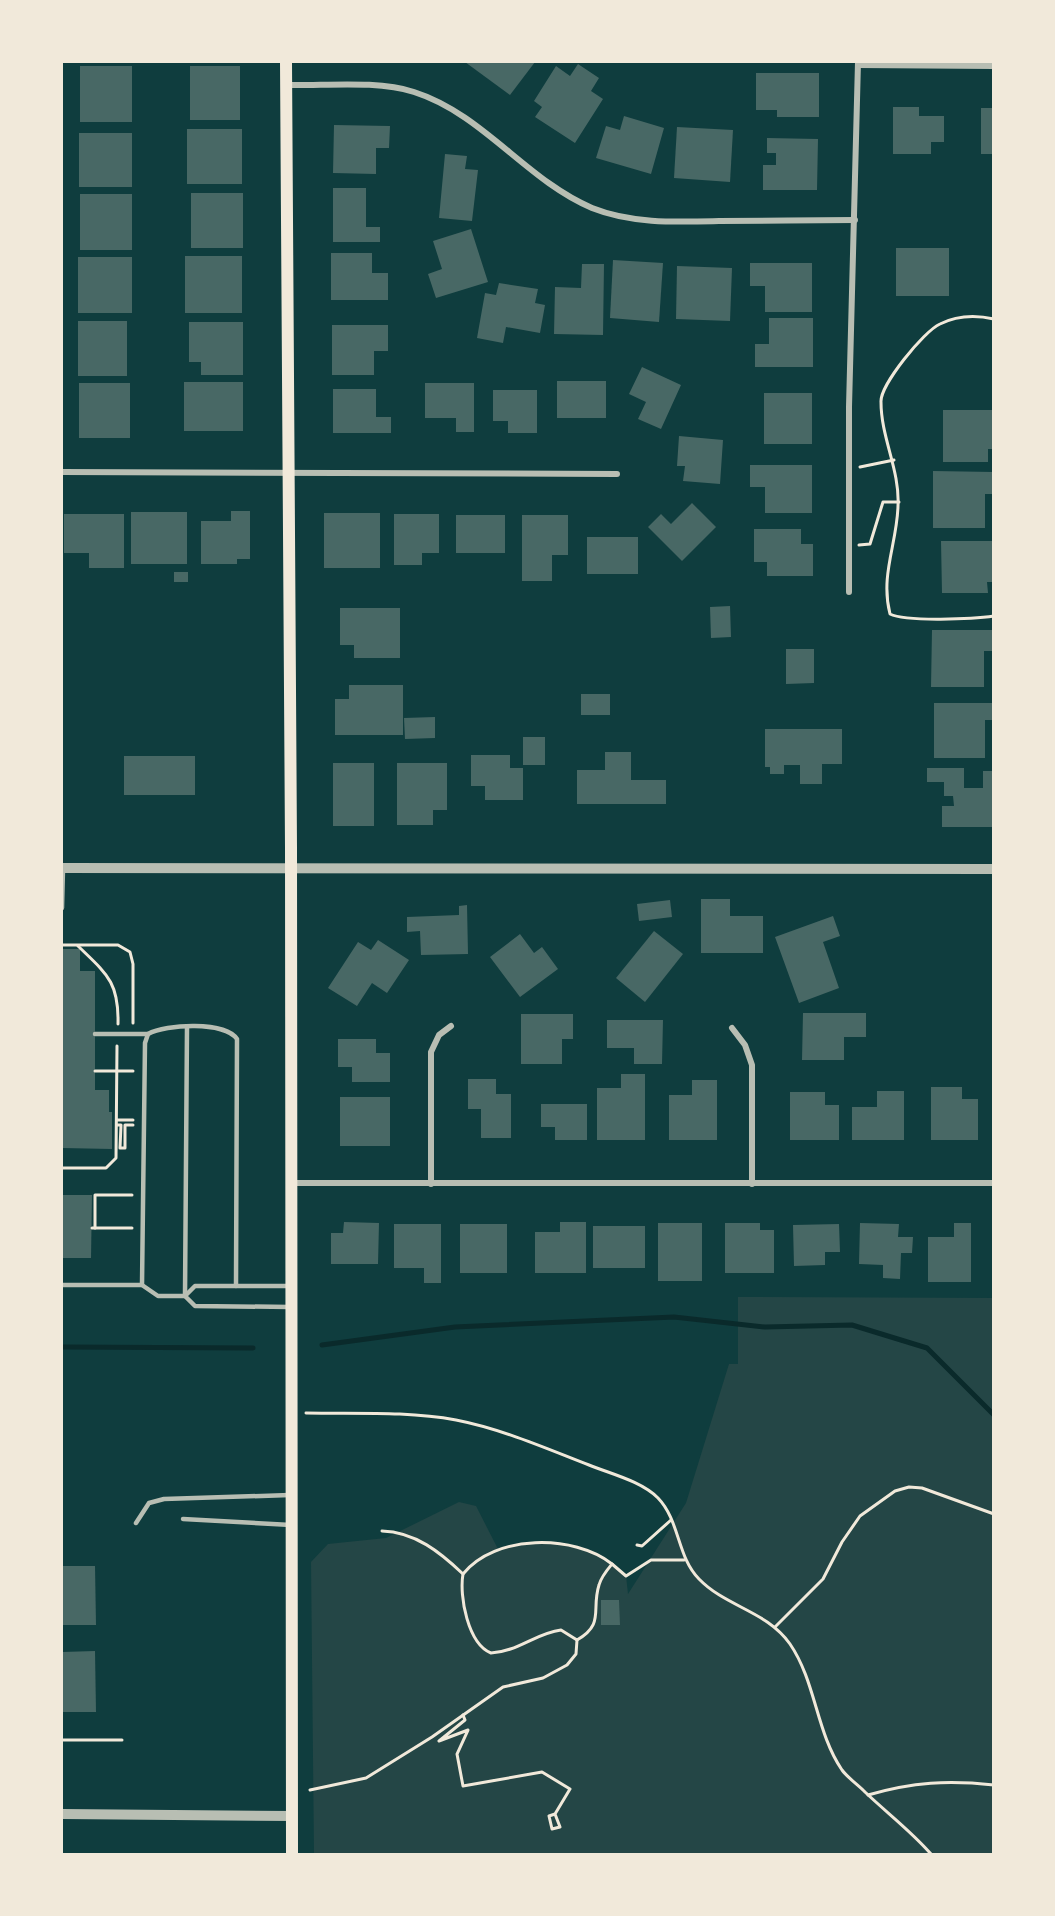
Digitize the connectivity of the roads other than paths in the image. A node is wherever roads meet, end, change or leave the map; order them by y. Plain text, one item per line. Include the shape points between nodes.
1 (286, 62) edge
2 (858, 63) edge
3 (993, 66) edge
4 (286, 86) junction
5 (855, 220) junction
6 (62, 472) edge
7 (288, 474) junction
8 (616, 474) dead end
9 (849, 592) dead end
10 (62, 868) edge
11 (291, 868) junction
12 (993, 869) edge
13 (62, 908) edge
14 (451, 1026) dead end
15 (186, 1028) junction
16 (732, 1028) dead end
17 (95, 1034) dead end
18 (148, 1034) junction
19 (291, 1183) junction
20 (432, 1184) junction
21 (752, 1184) junction
22 (993, 1184) edge
23 (62, 1285) edge
24 (142, 1285) junction
25 (236, 1286) junction
26 (291, 1286) junction
27 (185, 1296) junction
28 (291, 1307) junction
29 (293, 1495) junction
30 (183, 1519) dead end
31 (136, 1523) dead end
32 (293, 1525) junction
33 (62, 1814) edge
34 (292, 1816) junction
35 (292, 1854) edge

1 - 4 main road
2 - 3 street
2 - 5 street
4 - 5 street via 392,87 432,98 453,109 558,190 593,208 620,216 656,222
4 - 7 main road
5 - 9 street
6 - 7 street
7 - 8 street
7 - 11 main road
10 - 11 street
10 - 13 lane
11 - 12 street
11 - 19 main road
14 - 20 street via 439,1035 431,1052
15 - 18 lane via 165,1028
15 - 25 lane via 219,1028 237,1039
15 - 27 lane
16 - 21 street via 746,1045 752,1065
17 - 18 lane
18 - 24 lane
19 - 20 street
19 - 26 main road
20 - 21 street
21 - 22 street
23 - 24 lane
24 - 27 lane via 158,1296
25 - 26 lane
25 - 27 lane via 195,1286
26 - 28 main road
27 - 28 lane via 195,1306
28 - 29 main road
29 - 31 lane via 164,1499 149,1503
29 - 32 main road
30 - 32 lane
32 - 34 main road
33 - 34 street
34 - 35 main road

